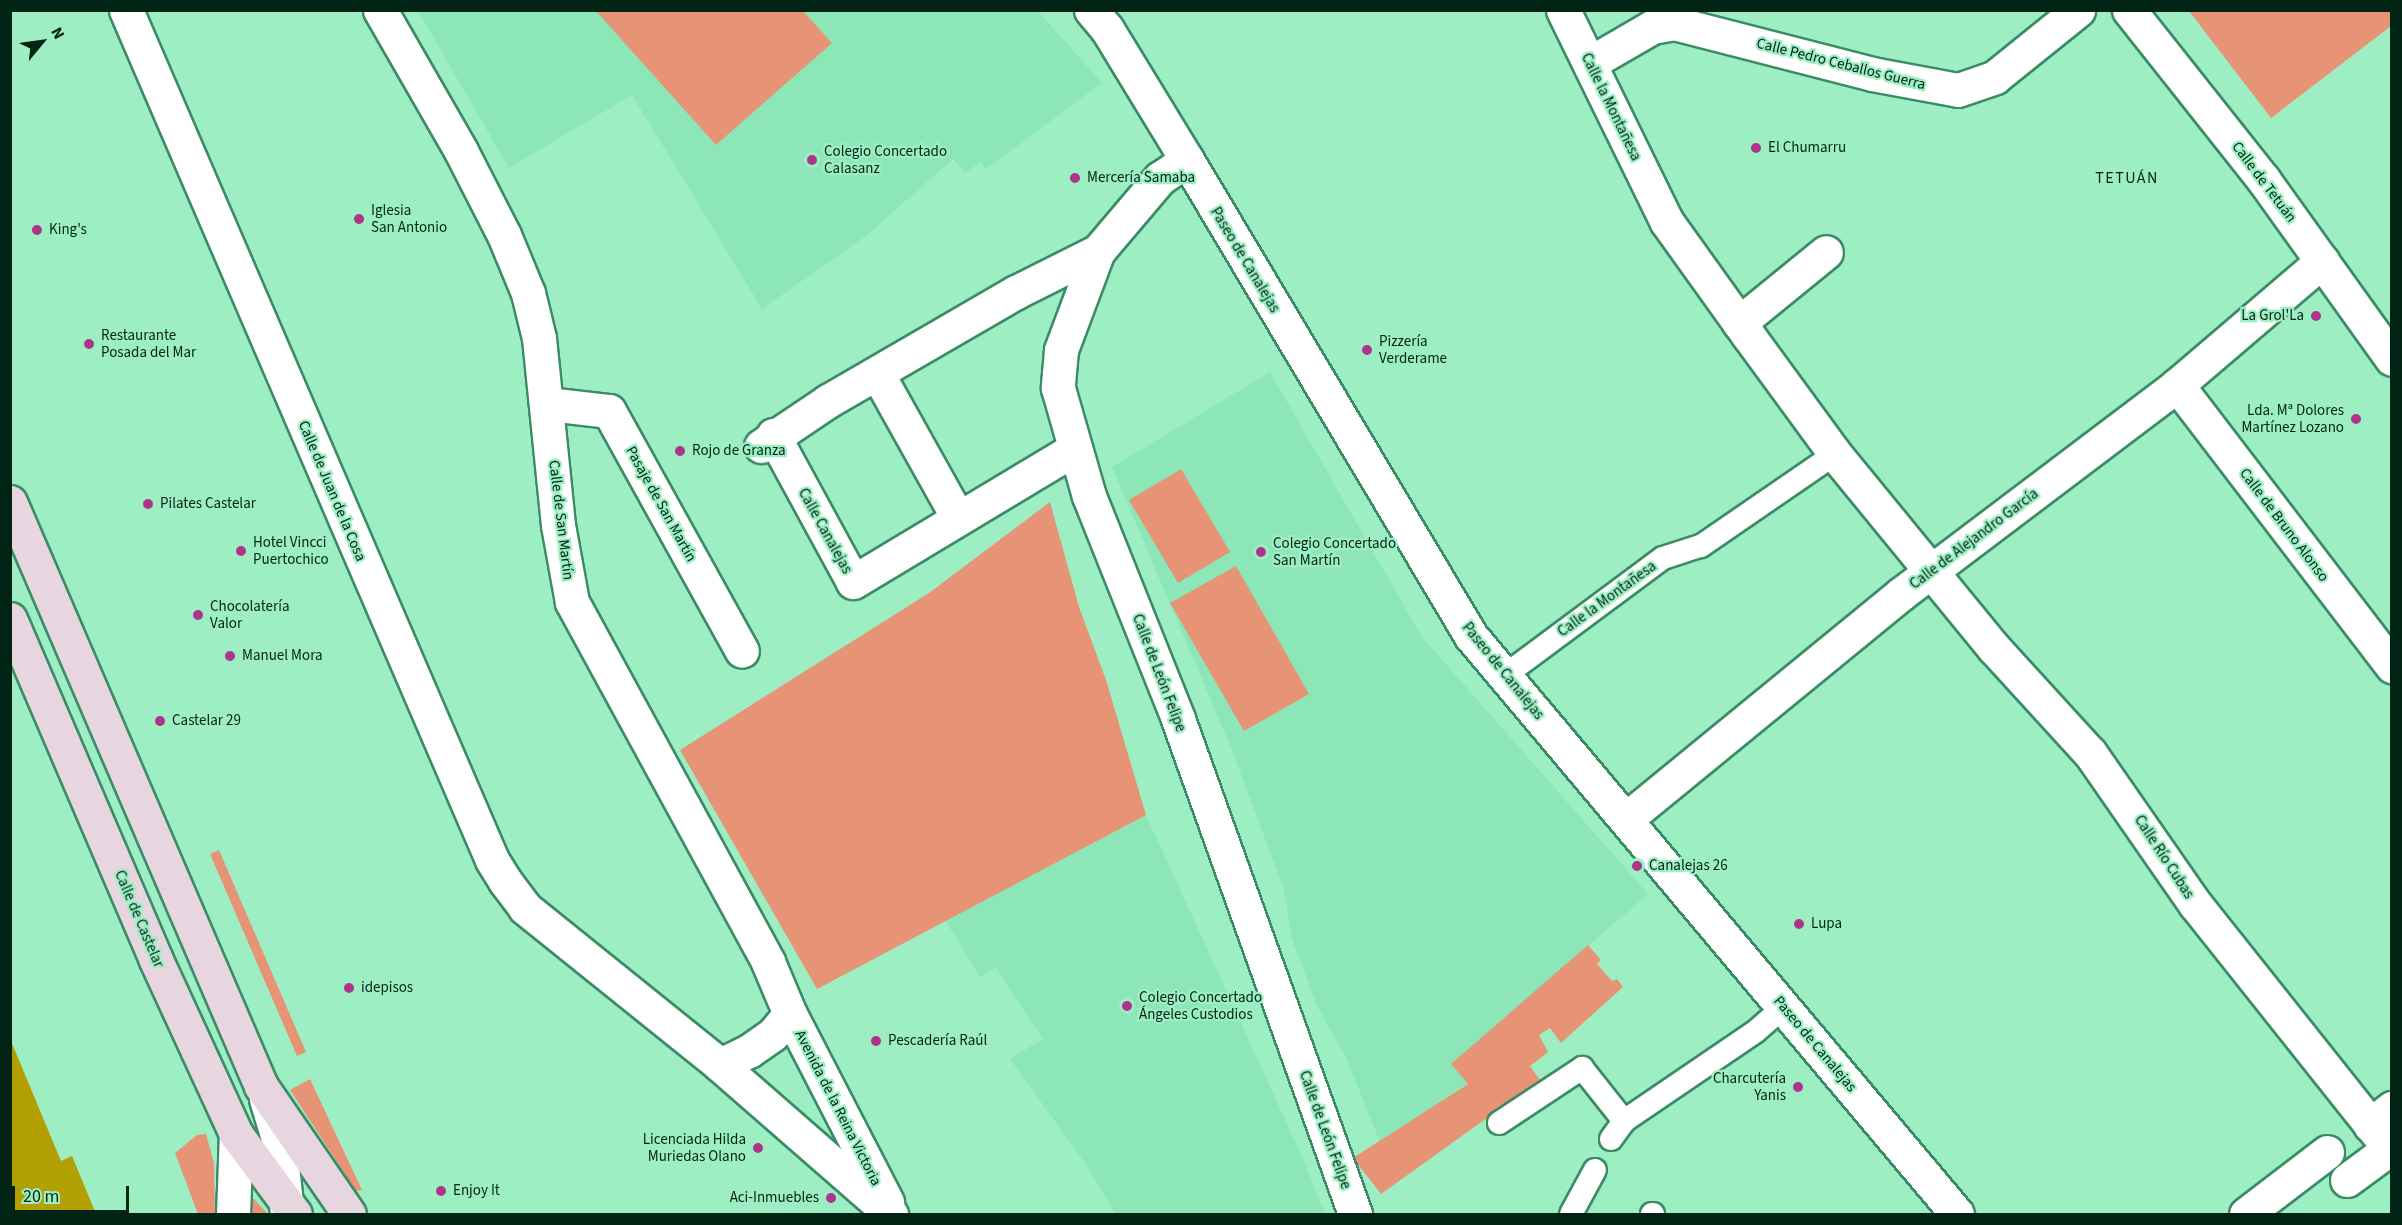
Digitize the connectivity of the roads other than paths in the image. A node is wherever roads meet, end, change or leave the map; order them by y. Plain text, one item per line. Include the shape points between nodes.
1 (126, 10) edge
2 (380, 10) edge
3 (1090, 10) edge
4 (1563, 10) edge
5 (2078, 10) edge
6 (2129, 10) edge
7 (1590, 63) junction
8 (1187, 160) junction
9 (1098, 251) junction
10 (1826, 252) dead end
11 (2322, 261) junction
12 (1739, 323) junction
13 (2391, 359) edge
14 (877, 372) junction
15 (2177, 385) junction
16 (548, 404) junction
17 (1074, 449) junction
18 (1835, 454) junction
19 (10, 502) edge
20 (958, 518) junction
21 (1932, 571) junction
22 (10, 619) edge
23 (742, 651) dead end
24 (2391, 666) edge
25 (1504, 676) junction
26 (1626, 819) junction
27 (573, 946) joint
28 (1784, 1007) junction
29 (789, 1014) junction
30 (720, 1065) junction
31 (261, 1086) junction
32 (1499, 1123) dead end
33 (2386, 1133) edge
34 (236, 1134) junction
35 (2327, 1152) dead end
36 (1595, 1170) dead end
37 (2347, 1180) dead end
38 (290, 1212) edge
39 (233, 1215) edge
40 (349, 1215) edge
41 (892, 1215) edge
42 (1355, 1215) edge
43 (1571, 1215) edge
44 (1957, 1215) edge
45 (2246, 1215) edge

1 - 27 street, Calle de Juan de la Cosa via 492,860 525,908
2 - 16 street, Calle de San Martín via 504,235 528,293
3 - 8 street, Paseo de Canalejas via 1107,29
4 - 7 street, Calle la Montañesa
5 - 7 street, Calle Pedro Ceballos Guerra via 1995,77 1958,90 1872,74 1674,23 1652,27
6 - 11 street, Calle de Tetuán via 2263,179
7 - 12 street, Calle la Montañesa via 1667,222
8 - 9 street, Calle de León Felipe via 1160,178
8 - 25 street, Paseo de Canalejas via 1471,636
9 - 14 street, Calle Canalejas via 1016,292
9 - 17 street, Calle de León Felipe via 1077,298 1061,350 1058,388
10 - 12 street
11 - 13 street, Calle de Tetuán
11 - 15 street, Calle de Alejandro García
12 - 18 street, Calle la Montañesa
14 - 20 street
14 - 20 street, Calle Canalejas via 767,440 853,582
15 - 21 street, Calle de Alejandro García
15 - 24 street, Calle de Bruno Alonso
16 - 23 street, Pasaje de San Martín via 609,411 670,497
16 - 29 street, Calle de San Martín via 558,525 572,602 768,962
17 - 20 street, Calle Canalejas
17 - 42 street, Calle de León Felipe via 1178,719
18 - 21 street, Calle la Montañesa
18 - 25 lane, Calle la Montañesa via 1701,546 1663,558
19 - 31 main road, Calle de Castelar
21 - 26 street, Calle de Alejandro García
21 - 33 street, Calle Río Cubas via 1994,648 2090,753 2195,904
22 - 34 main road, Calle de Castelar via 156,960
25 - 26 street, Paseo de Canalejas
26 - 28 street, Paseo de Canalejas
27 - 30 street, Avenida de la Reina Victoria
28 - 32 lane via 1618,1130 1582,1068
28 - 44 street, Paseo de Canalejas
29 - 30 street, Avenida de la Reina Victoria via 773,1034 750,1051
29 - 41 street, Avenida de la Reina Victoria
30 - 41 street, Avenida de la Reina Victoria
31 - 38 street, Calle de Castelar via 280,1145
31 - 40 main road, Calle de Castelar
33 - 37 street, Calle Río Cubas
34 - 38 main road, Calle de Castelar
34 - 39 street
35 - 45 street
36 - 43 lane

